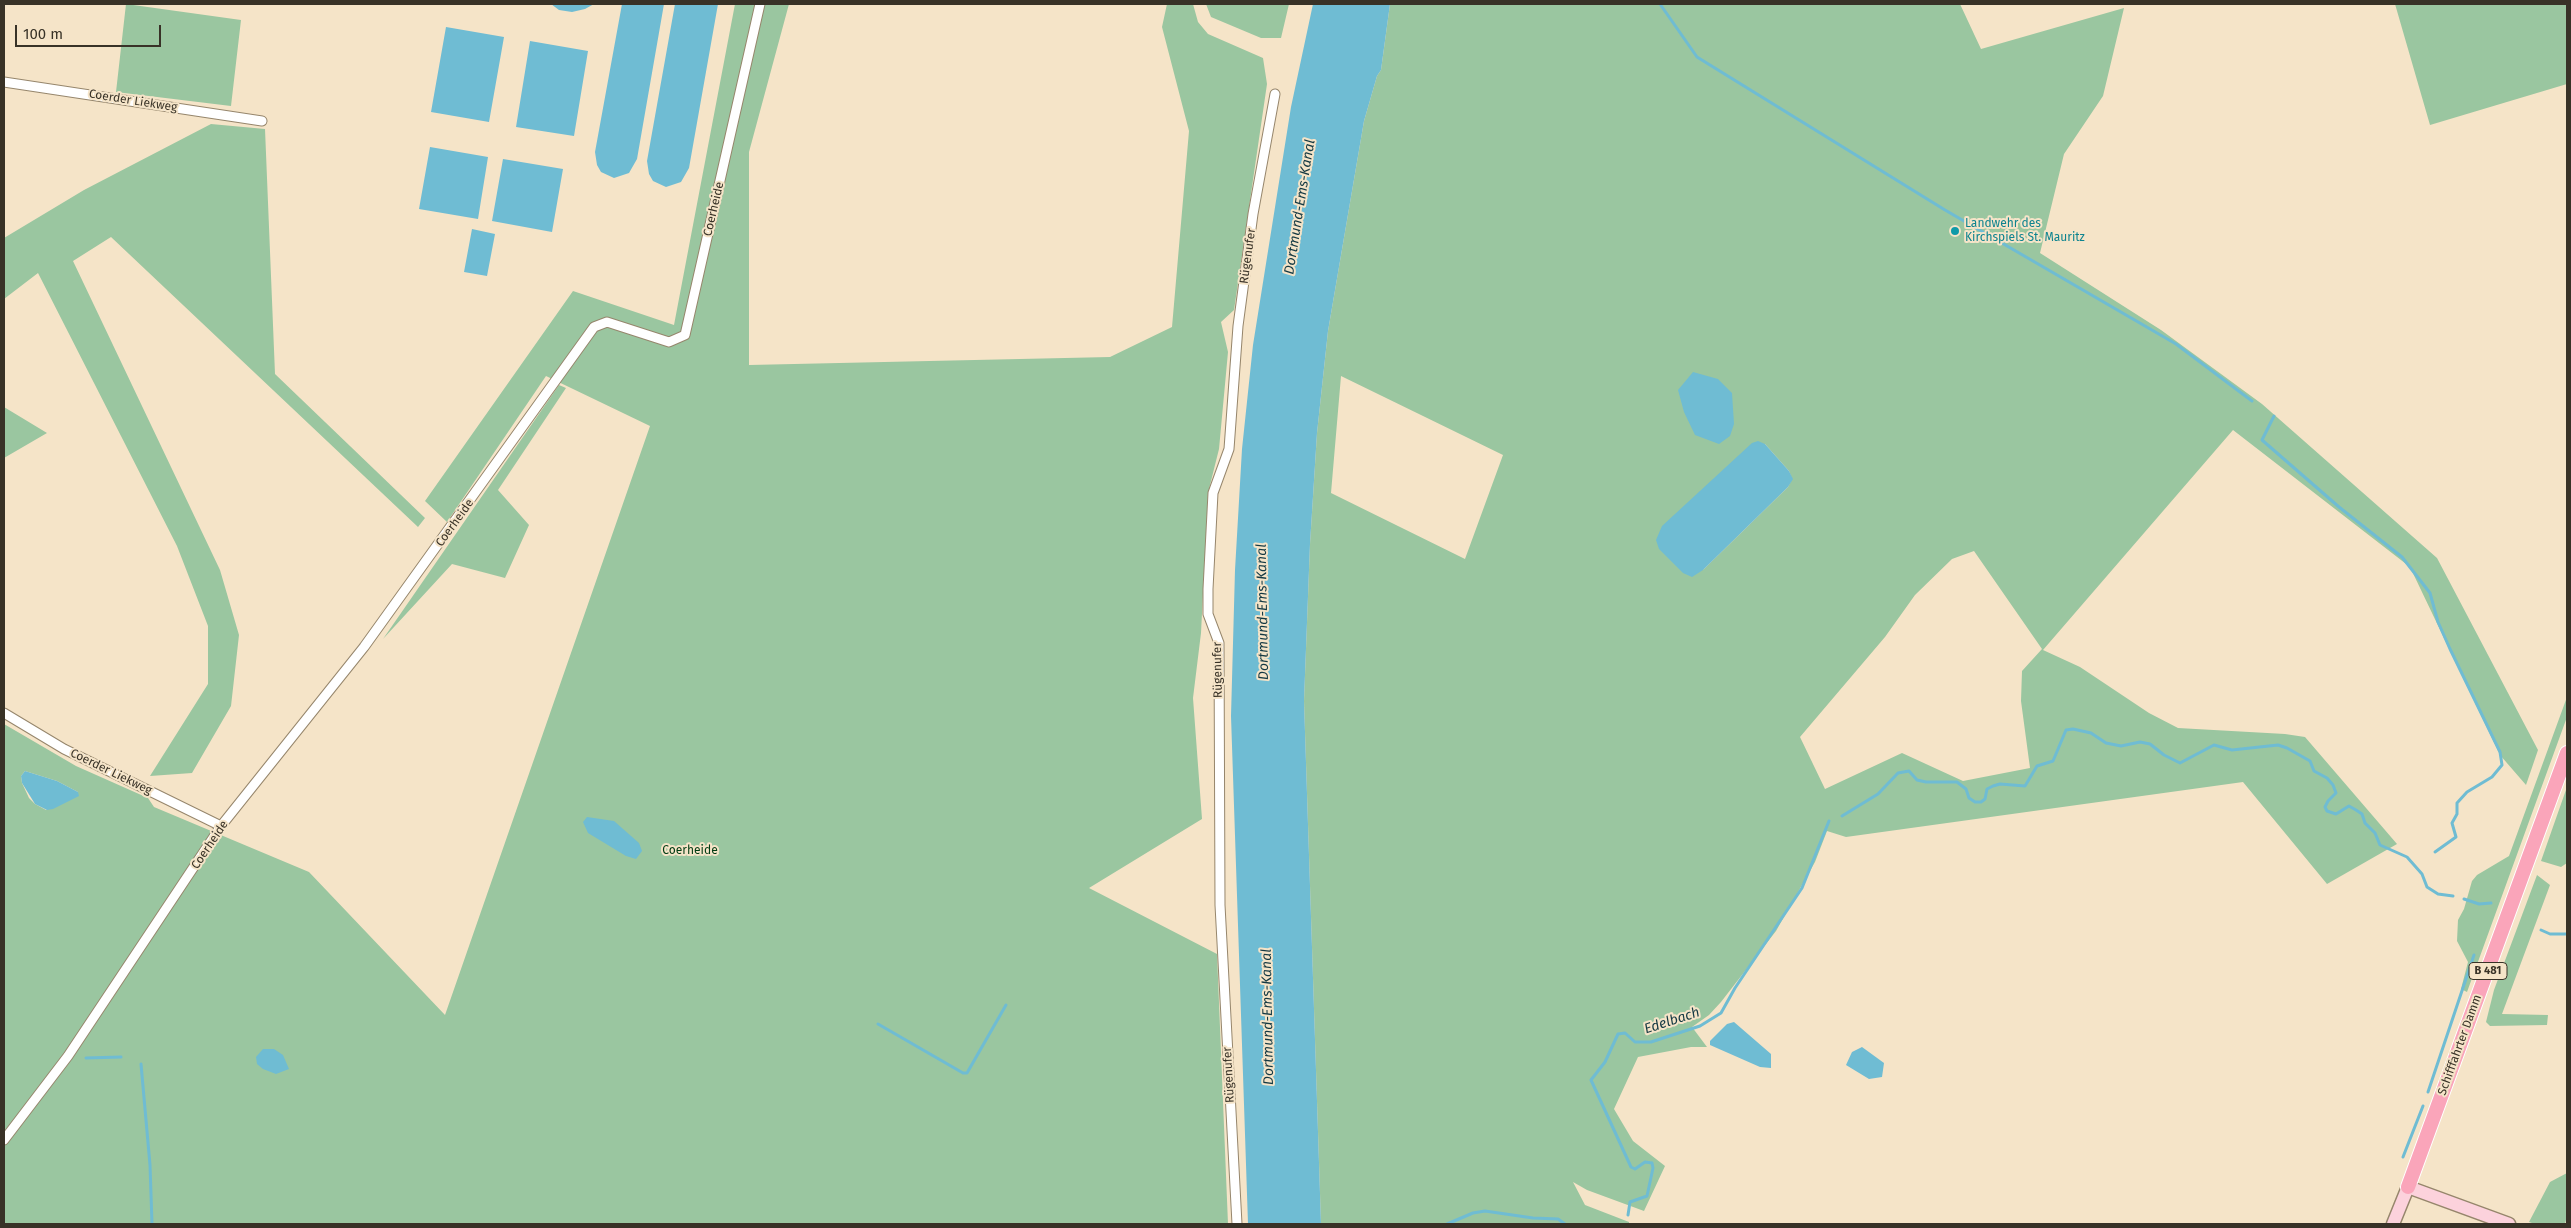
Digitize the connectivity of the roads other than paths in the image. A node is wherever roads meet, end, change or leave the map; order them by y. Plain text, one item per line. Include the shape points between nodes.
1 (760, 4) edge
2 (4, 82) edge
3 (1275, 94) dead end
4 (262, 121) dead end
5 (4, 714) edge
6 (2567, 753) edge
7 (221, 826) junction
8 (4, 1140) edge
9 (2408, 1186) junction
10 (1237, 1224) edge
11 (2393, 1224) edge
12 (2509, 1224) edge

1 - 7 street, Coerheide via 685,334 669,342 607,322 594,327 368,640
2 - 4 street, Coerder Liekweg
3 - 10 street, Rügenufer via 1253,214 1238,326 1229,448 1213,493 1208,589 1210,620 1219,643 1220,905
5 - 7 street, Coerder Liekweg via 64,749
6 - 9 main road, Schifffahrter Damm / B 481
7 - 8 street, Coerheide via 68,1056
9 - 11 street, Schifffahrter Damm
9 - 12 street

